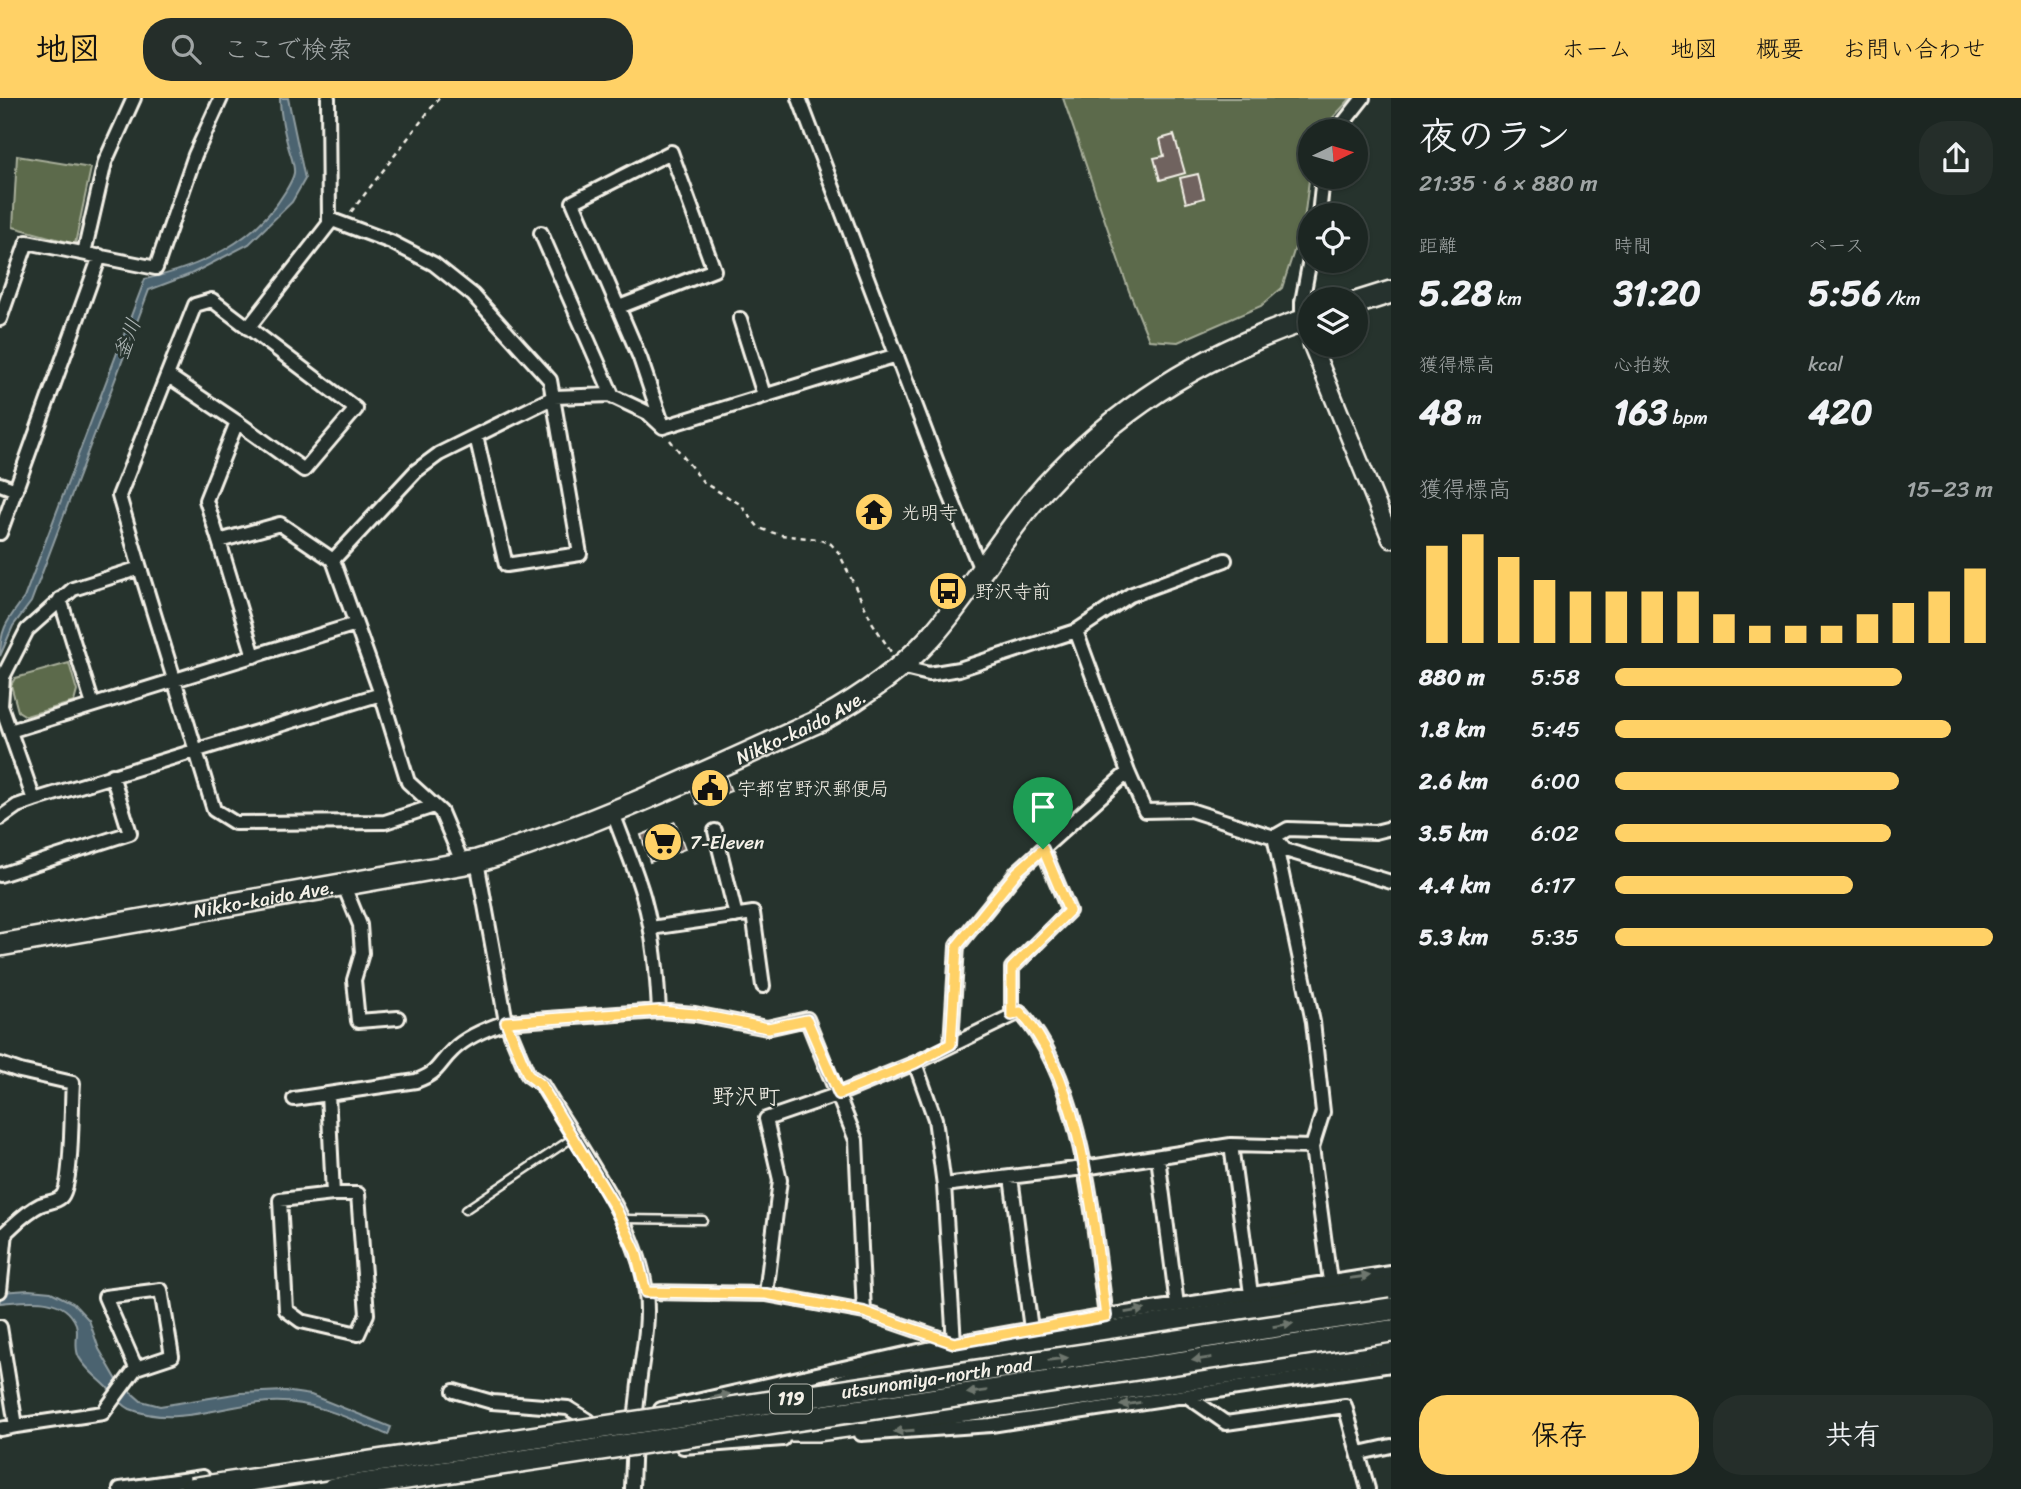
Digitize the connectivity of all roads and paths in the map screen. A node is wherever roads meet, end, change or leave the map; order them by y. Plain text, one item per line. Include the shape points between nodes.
1 (134, 98) edge
2 (221, 98) edge
3 (327, 98) edge
4 (439, 98) edge
5 (799, 98) edge
6 (1363, 98) edge
7 (1346, 119) edge
8 (336, 223) junction
9 (541, 233) dead end
10 (84, 253) junction
11 (100, 256) junction
12 (1391, 292) edge
13 (1368, 299) edge
14 (619, 307) junction
15 (0, 319) edge
16 (740, 319) dead end
17 (1298, 322) edge
18 (248, 328) junction
19 (897, 355) junction
20 (1316, 357) edge
21 (167, 375) junction
22 (764, 395) junction
23 (554, 397) junction
24 (613, 397) junction
25 (648, 413) junction
26 (237, 422) junction
27 (663, 427) junction
28 (476, 436) junction
29 (0, 484) edge
30 (16, 489) junction
31 (0, 533) edge
32 (1391, 539) edge
33 (219, 541) junction
34 (333, 560) junction
35 (1225, 560) dead end
36 (140, 568) junction
37 (981, 570) junction
38 (60, 599) junction
39 (356, 624) junction
40 (1076, 631) junction
41 (254, 656) junction
42 (900, 667) junction
43 (174, 680) junction
44 (381, 694) junction
45 (93, 705) junction
46 (10, 731) junction
47 (195, 750) junction
48 (1128, 772) junction
49 (113, 775) junction
50 (34, 800) junction
51 (434, 806) junction
52 (613, 813) junction
53 (0, 818) edge
54 (1391, 828) edge
55 (715, 831) dead end
56 (1274, 837) junction
57 (1043, 849) junction
58 (470, 863) junction
59 (0, 875) edge
60 (1391, 881) edge
61 (344, 886) junction
62 (736, 916) junction
63 (651, 928) junction
64 (0, 945) edge
65 (763, 986) dead end
66 (659, 1011) junction
67 (1012, 1015) junction
68 (398, 1018) dead end
69 (506, 1022) junction
70 (951, 1044) junction
71 (915, 1063) junction
72 (0, 1064) edge
73 (328, 1094) junction
74 (839, 1094) junction
75 (294, 1099) dead end
76 (574, 1137) junction
77 (1231, 1145) junction
78 (1312, 1147) junction
79 (1158, 1157) junction
80 (1084, 1168) junction
81 (1011, 1177) junction
82 (944, 1185) junction
83 (333, 1194) junction
84 (465, 1210) dead end
85 (621, 1219) junction
86 (703, 1220) dead end
87 (1391, 1273) edge
88 (1330, 1281) junction
89 (1391, 1288) edge
90 (0, 1291) edge
91 (646, 1292) junction
92 (766, 1294) junction
93 (1251, 1294) junction
94 (1177, 1305) junction
95 (1391, 1309) edge
96 (864, 1312) junction
97 (1106, 1316) junction
98 (0, 1327) edge
99 (1031, 1329) junction
100 (1391, 1331) edge
101 (954, 1343) junction
102 (1391, 1349) edge
103 (1391, 1365) edge
104 (136, 1368) junction
105 (454, 1391) dead end
106 (816, 1395) junction
107 (1187, 1396) junction
108 (636, 1415) junction
109 (589, 1422) junction
110 (16, 1426) junction
111 (0, 1429) edge
112 (725, 1430) junction
113 (1391, 1446) edge
114 (634, 1452) junction
115 (1360, 1453) junction
116 (120, 1489) edge
117 (191, 1489) edge
118 (333, 1489) edge
119 (396, 1489) edge
120 (632, 1489) edge
121 (1368, 1489) edge

1 - 10 street via 105,162
2 - 11 street via 195,155 156,268
3 - 8 street
4 - 8 path
5 - 19 street
6 - 7 street
8 - 18 street
8 - 23 street via 391,242 434,264 473,295 550,380
9 - 24 street
10 - 11 street
10 - 15 street via 27,242
11 - 30 street
12 - 13 highway
14 - 14 street via 573,202 671,152 714,270
14 - 27 street
16 - 22 street
17 - 37 highway, Nikko-kaido Ave. via 1182,374 1146,396 1096,436 1034,500
18 - 21 street via 212,299 195,305
18 - 26 street via 356,410 304,470
19 - 22 street
19 - 37 street
20 - 32 street
21 - 26 street
21 - 36 street via 119,496
22 - 27 street
23 - 24 street
23 - 28 street
23 - 28 street via 580,554 506,565
24 - 25 street
25 - 27 street
25 - 42 path via 704,483 740,504 760,528 831,544
26 - 33 street via 206,500
28 - 34 street via 416,471
29 - 30 street
30 - 31 street
33 - 34 street via 280,524
33 - 41 street
34 - 39 street
35 - 40 street via 1130,595
36 - 38 street via 73,589
36 - 43 street
37 - 42 highway, Nikko-kaido Ave. via 930,638
38 - 45 street
38 - 46 street via 27,630 3,677 1,706
39 - 41 street
39 - 44 street
40 - 42 street via 959,669 929,674
40 - 48 street
41 - 43 street
42 - 52 highway, Nikko-kaido Ave. via 821,720
43 - 45 street
43 - 47 street
44 - 47 street
44 - 51 street via 408,782
45 - 46 street
46 - 50 street
47 - 49 street
47 - 51 street via 214,810 235,823 385,822
48 - 56 street via 1145,811 1190,810
48 - 57 street
49 - 50 street
49 - 59 street via 130,833
50 - 53 street
51 - 58 street
52 - 58 highway, Nikko-kaido Ave.
52 - 63 street
54 - 56 street via 1375,832 1288,829
55 - 62 street
56 - 60 street via 1285,850
56 - 78 street via 1313,1022 1323,1112
57 - 67 street via 1069,911 1012,968
57 - 70 street via 1017,872 957,946
58 - 61 highway, Nikko-kaido Ave.
58 - 69 street
61 - 64 highway, Nikko-kaido Ave.
61 - 68 street via 360,925 362,953 354,979 358,1021
62 - 63 street
62 - 65 street via 753,913
63 - 66 street
66 - 69 street
66 - 74 street via 768,1028 807,1020
67 - 70 street
67 - 80 street via 1020,1012 1036,1029 1070,1106
69 - 73 street via 452,1051 431,1075
69 - 76 street via 528,1075 541,1085
70 - 71 street
71 - 74 street
71 - 82 street via 936,1119
72 - 90 street via 73,1083 66,1190 60,1199 26,1213 6,1232
73 - 75 street
73 - 83 street
74 - 92 street via 766,1119 780,1181
74 - 96 street via 856,1140
76 - 84 lane
76 - 85 street
77 - 78 street
77 - 79 street
77 - 93 street
78 - 88 street
79 - 80 street
79 - 94 street
80 - 81 street
80 - 97 street
81 - 82 street
81 - 99 street
82 - 101 street
83 - 83 street via 280,1200 286,1310 301,1321 358,1334 367,1314 358,1194
85 - 86 lane
85 - 91 street
88 -> 87 street
88 - 93 street
89 - 106 highway, bridge via 906,1364
91 - 92 street
91 - 108 street via 646,1337
92 - 96 street
93 - 94 street
97 -> 94 street
106 -> 95 highway, utsunomiya-north road / 119, bridge
96 - 101 street
97 - 99 street
98 - 110 street
99 - 101 street
100 -> 112 highway, utsunomiya-north road / 119, bridge
108 -> 101 street
102 - 112 highway, bridge via 817,1430
103 - 107 street
104 - 104 street via 172,1356 161,1290 105,1297
104 - 110 street via 103,1413
105 - 109 street via 492,1402 568,1408
106 - 117 highway, utsunomiya-north road / 119, bridge
107 -> 114 street via 991,1425
107 - 115 street via 1226,1423 1345,1406
108 - 109 street
108 - 114 street
109 - 116 street
110 - 111 street
112 - 118 highway, utsunomiya-north road / 119, bridge
113 - 115 street
114 - 119 street
114 - 120 street
115 - 121 street

